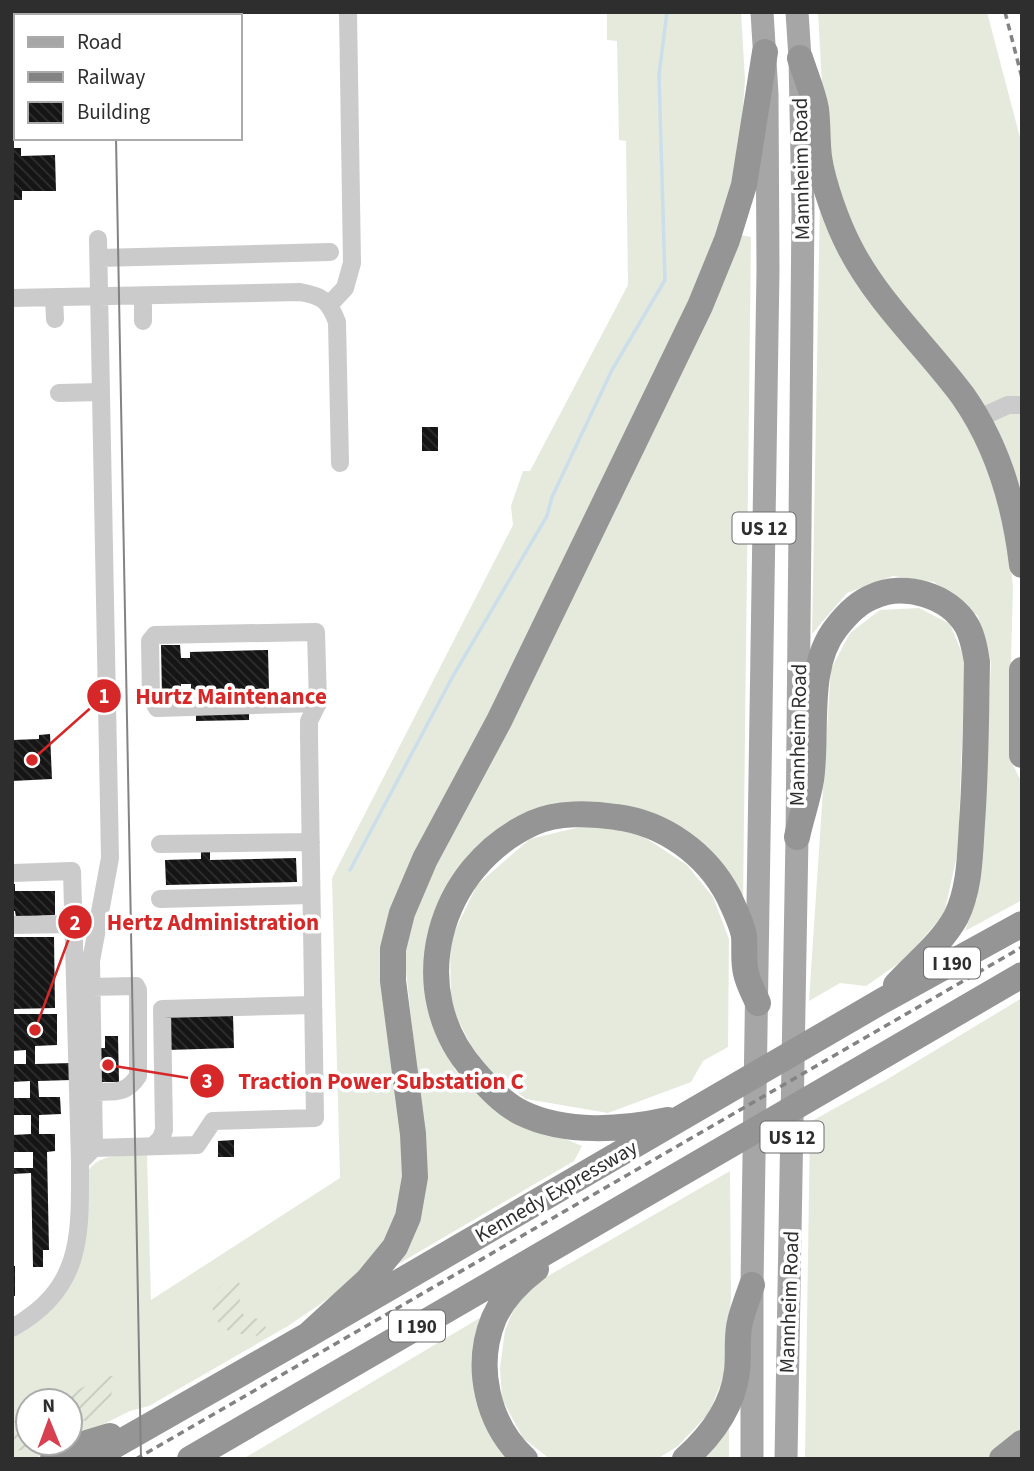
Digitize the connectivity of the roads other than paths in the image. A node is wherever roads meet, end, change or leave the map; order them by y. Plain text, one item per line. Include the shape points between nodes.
1 (348, 12) edge
2 (762, 12) edge
3 (797, 12) edge
4 (765, 52) junction
5 (800, 58) junction
6 (98, 239) dead end
7 (330, 252) dead end
8 (99, 258) junction
9 (100, 296) junction
10 (143, 296) junction
11 (12, 298) edge
12 (54, 298) junction
13 (330, 304) junction
14 (55, 319) dead end
15 (143, 321) dead end
16 (102, 392) junction
17 (59, 393) dead end
18 (1022, 405) edge
19 (977, 419) junction
20 (340, 463) dead end
21 (1022, 565) edge
22 (1022, 670) edge
23 (318, 704) junction
24 (1022, 755) edge
25 (797, 837) junction
26 (311, 842) junction
27 (160, 844) dead end
28 (12, 873) edge
29 (311, 895) junction
30 (160, 898) dead end
31 (74, 924) junction
32 (1022, 924) edge
33 (12, 925) edge
34 (1022, 975) edge
35 (90, 987) junction
36 (882, 1001) junction
37 (758, 1003) junction
38 (313, 1006) junction
39 (93, 1092) junction
40 (696, 1110) junction
41 (153, 1146) junction
42 (94, 1148) junction
43 (80, 1162) junction
44 (634, 1200) junction
45 (752, 1285) junction
46 (12, 1328) edge
47 (308, 1335) junction
48 (155, 1422) junction
49 (1022, 1443) edge
50 (52, 1459) edge
51 (91, 1459) edge
52 (190, 1459) edge
53 (525, 1459) edge
54 (685, 1459) edge
55 (752, 1459) edge
56 (786, 1459) edge
57 (1002, 1459) edge

1 - 13 street via 352,263 345,288
2 - 4 main road, Mannheim Road / US 12
3 - 5 main road, Mannheim Road / US 12
4 - 37 main road, Mannheim Road / US 12 via 768,270
4 - 47 highway via 744,185 700,306 402,913 393,949 393,981 413,1134 415,1178 408,1217 395,1247 368,1280
5 - 19 highway via 816,107 824,176 848,244 881,297
5 - 25 main road, Mannheim Road / US 12 via 803,210
6 - 8 street
7 - 8 street
8 - 9 street
9 - 10 street
9 - 12 street
9 - 16 street
10 - 13 street via 300,292
10 - 15 street
11 - 12 street
12 - 14 street
13 - 20 street via 337,322
16 - 17 street
16 - 35 street via 110,858
18 - 19 street via 1008,405
19 - 21 highway via 1013,507
22 - 24 highway
23 - 23 street via 316,632 155,635 150,641 151,697 157,708
23 - 26 street via 309,721
25 - 36 highway via 811,780 820,666 834,630 873,596 892,591 936,598 967,625 977,662 970,863 965,893 945,935
25 - 56 main road, Mannheim Road / US 12
26 - 27 street
26 - 29 street
28 - 31 street via 72,872
29 - 30 street
29 - 38 street
31 - 33 street
31 - 43 street
32 - 36 highway, Kennedy Expressway / I 190
34 - 44 highway, I 190
35 - 39 street
35 - 39 street via 136,986 138,990 138,1076 131,1087
36 - 40 highway, Kennedy Expressway / I 190
37 - 40 highway via 746,974 743,933 728,895 683,843 633,819 569,815 534,822 474,865 449,905 436,950 437,992 444,1024 461,1057 492,1092 520,1112 583,1127 641,1125
37 - 45 main road, Mannheim Road / US 12
38 - 41 street via 315,1118 213,1121 197,1145
38 - 41 street via 162,1009 164,1130
39 - 42 street
40 - 47 highway, Kennedy Expressway / I 190
41 - 42 street
42 - 43 street
43 - 46 street via 79,1237 67,1274 40,1310
44 - 52 highway, I 190
44 - 53 highway via 533,1271 504,1301 494,1319 485,1369 487,1395 507,1439
45 - 54 highway via 739,1324 733,1393 708,1436
45 - 55 main road, Mannheim Road / US 12
47 - 48 highway, Kennedy Expressway / I 190
48 - 50 highway
48 - 51 highway, Kennedy Expressway / I 190
49 - 57 highway

